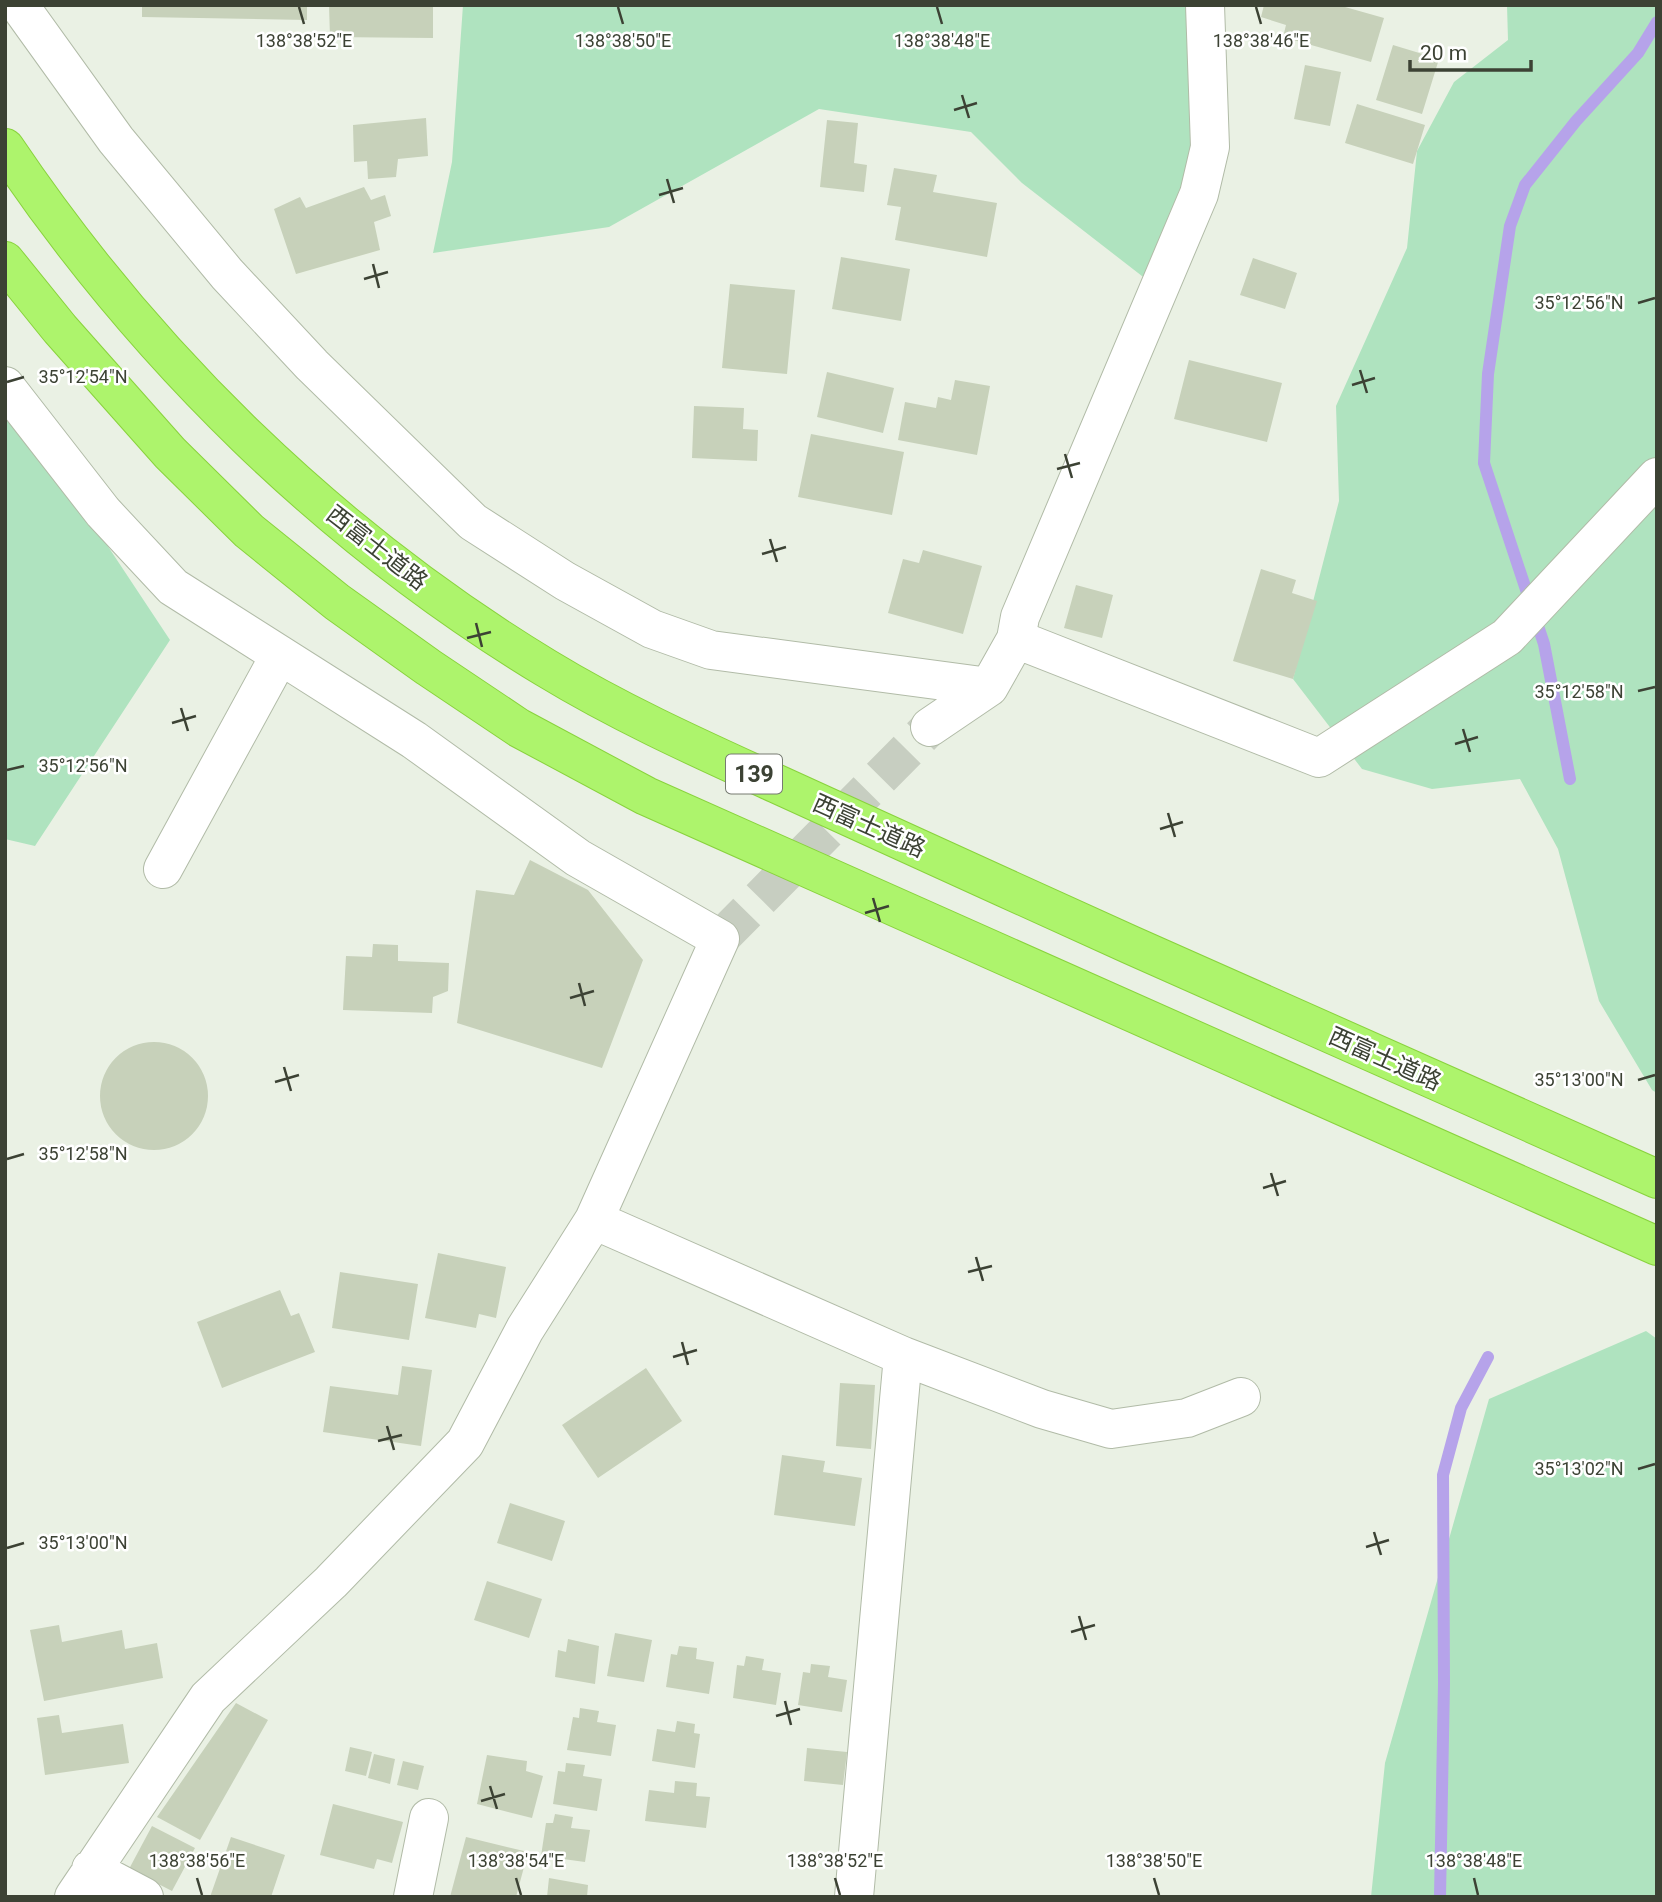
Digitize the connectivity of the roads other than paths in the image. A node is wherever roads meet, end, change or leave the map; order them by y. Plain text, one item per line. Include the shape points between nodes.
1 (19, 5) edge
2 (1205, 5) edge
3 (5, 148) edge
4 (5, 261) edge
5 (5, 386) edge
6 (1657, 477) edge
7 (1016, 639) junction
8 (280, 655) junction
9 (989, 687) junction
10 (930, 727) tunnel mouth
11 (163, 869) dead end
12 (1657, 1179) edge
13 (594, 1220) junction
14 (1657, 1246) edge
15 (903, 1356) junction
16 (1241, 1397) dead end
17 (429, 1818) dead end
18 (83, 1883) edge
19 (144, 1897) edge
20 (413, 1897) edge
21 (854, 1897) edge

1 - 9 street via 116,140 227,274 312,365 473,522 652,629 711,650
2 - 7 street via 1210,147 1199,194 1020,617
3 - 12 highway, 西富士道路 / 139 via 113,293 216,408 293,482 461,614 549,670 672,737
4 - 14 highway, 139 via 170,453 248,531 337,602 519,727 646,796
5 - 8 street via 103,512 173,587
6 - 7 street via 1507,636 1319,758
7 - 9 street
8 - 11 street
8 - 13 street via 414,740 578,858 720,939
9 - 10 street
13 - 15 street
13 - 18 street via 525,1329 465,1443 331,1582 215,1689
15 - 16 street via 1042,1409 1111,1429 1187,1418
15 - 21 street
17 - 20 street
18 - 19 street

